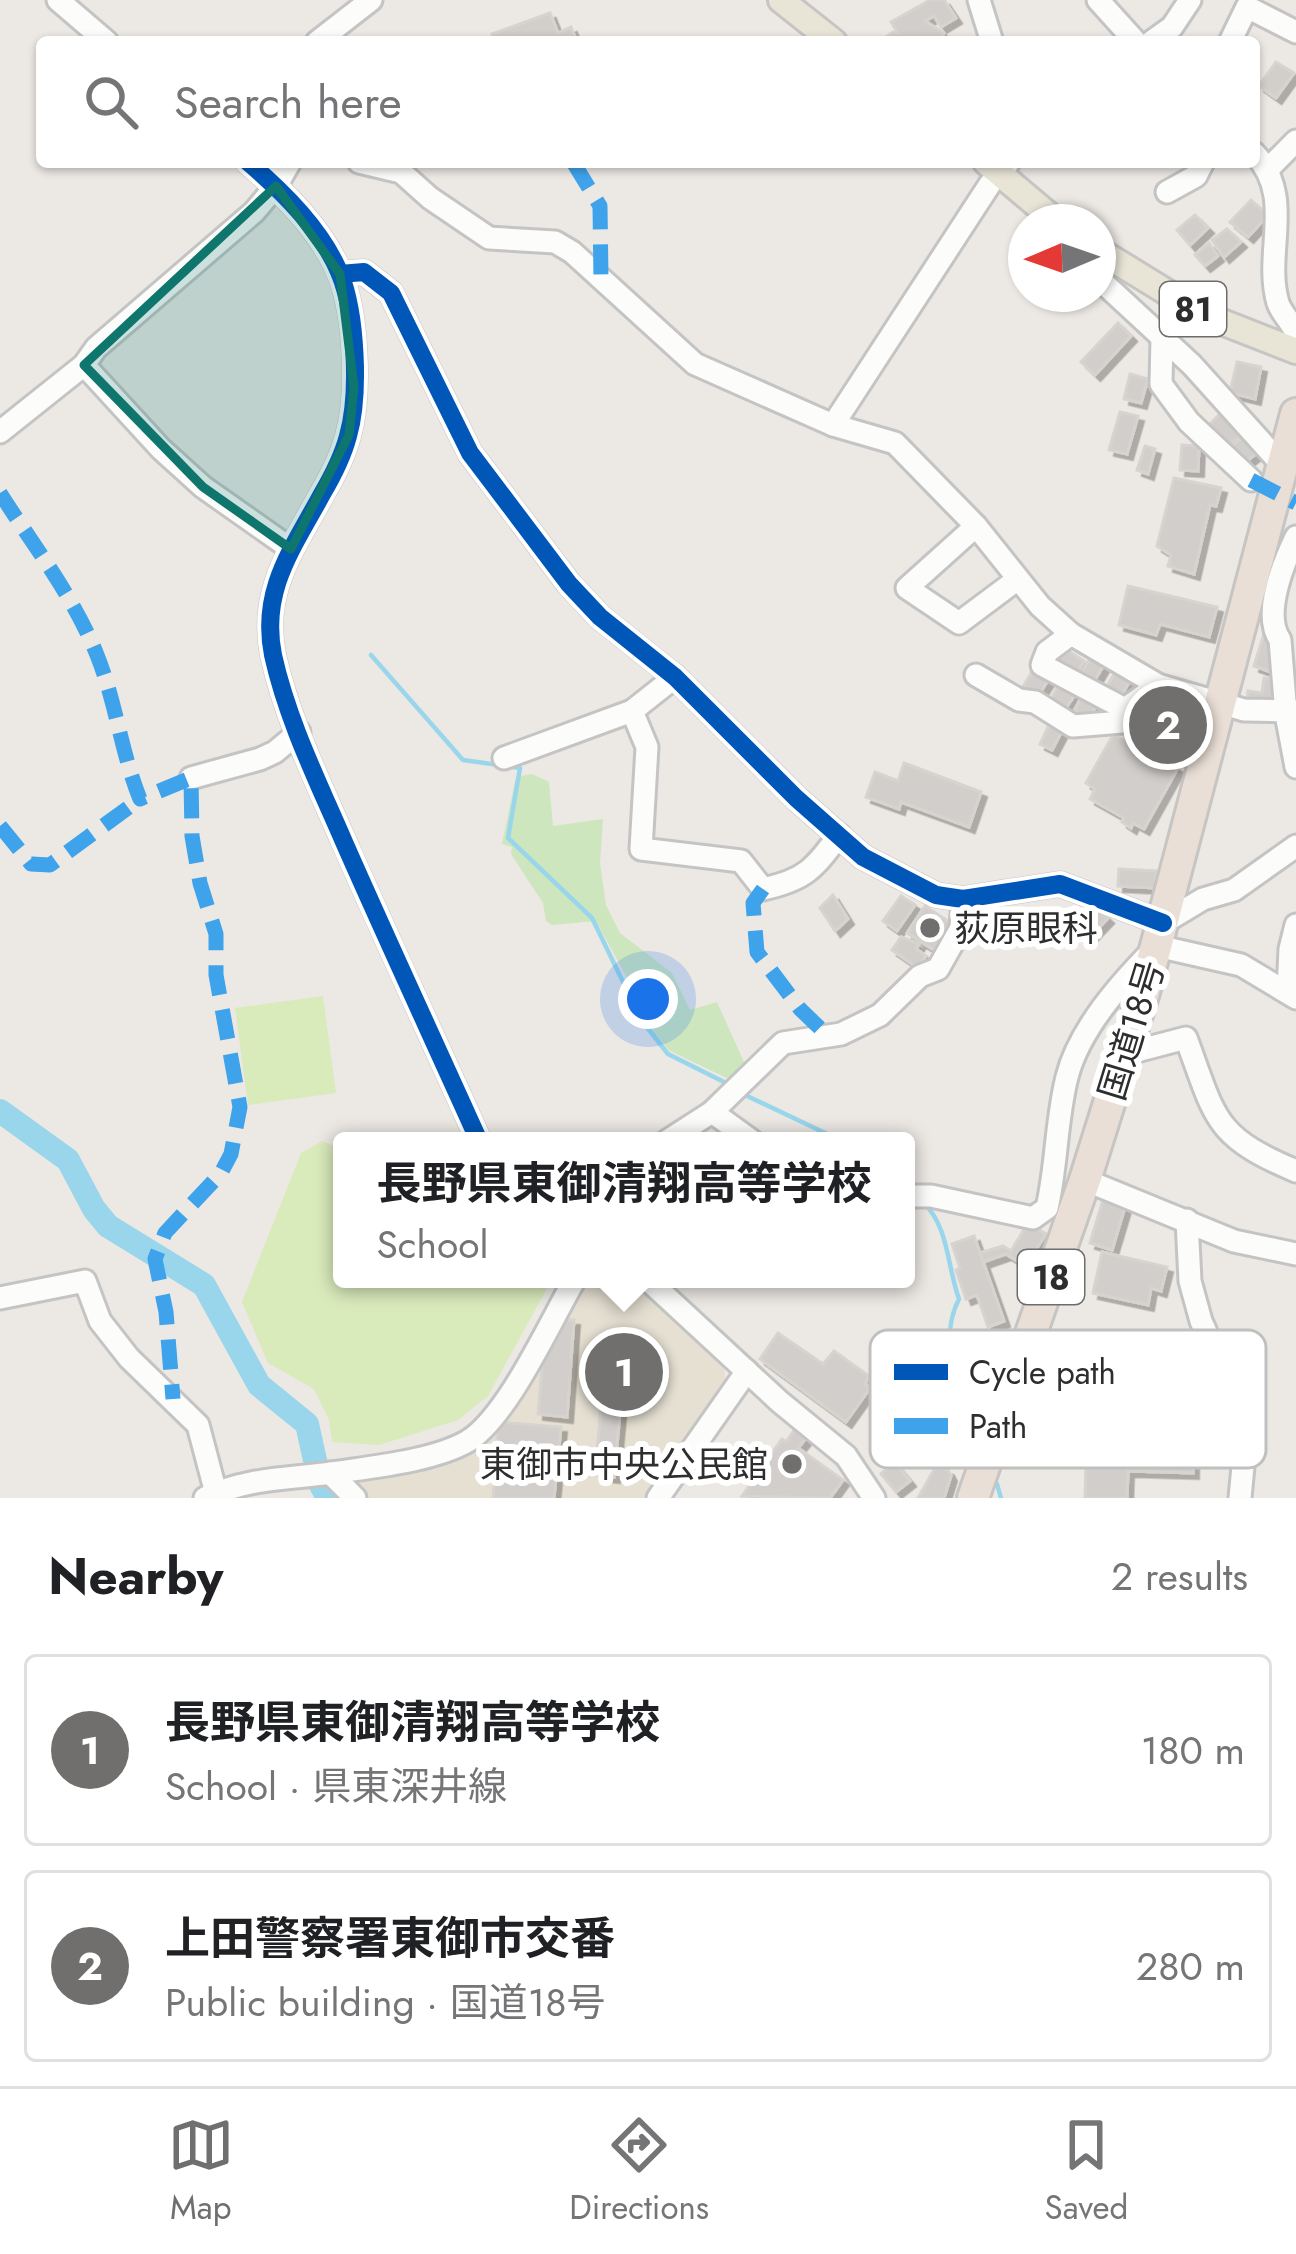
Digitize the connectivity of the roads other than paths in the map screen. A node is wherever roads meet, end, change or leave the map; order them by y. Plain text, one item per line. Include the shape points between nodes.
1 (371, 0) edge
2 (781, 0) edge
3 (980, 0) edge
4 (1098, 0) edge
5 (1190, 0) edge
6 (65, 2) edge
7 (1296, 32) edge
8 (1174, 34) edge
9 (101, 36) edge
10 (325, 36) edge
11 (826, 36) edge
12 (990, 36) edge
13 (1131, 36) edge
14 (1232, 36) edge
15 (1296, 141) edge
16 (1262, 160) edge
17 (255, 168) edge
18 (286, 168) edge
19 (384, 168) edge
20 (997, 168) edge
21 (1000, 168) edge
22 (1200, 168) edge
23 (276, 186) junction
24 (1167, 192) dead end
25 (1038, 204) edge
26 (340, 274) junction
27 (1116, 280) edge
28 (1116, 285) edge
29 (1162, 338) junction
30 (1295, 340) edge
31 (84, 364) junction
32 (1296, 415) edge
33 (833, 425) junction
34 (0, 431) edge
35 (1282, 466) junction
36 (1251, 480) dead end
37 (976, 526) junction
38 (1296, 537) edge
39 (290, 549) junction
40 (1291, 575) edge
41 (1018, 580) junction
42 (1243, 622) junction
43 (1070, 634) junction
44 (1285, 635) edge
45 (976, 675) dead end
46 (675, 677) junction
47 (1158, 685) junction
48 (1222, 703) junction
49 (1125, 709) junction
50 (632, 711) junction
51 (1291, 713) edge
52 (298, 732) junction
53 (504, 758) dead end
54 (1296, 767) edge
55 (191, 778) dead end
56 (839, 836) junction
57 (1296, 846) edge
58 (963, 899) junction
59 (1296, 926) edge
60 (1160, 935) junction
61 (1292, 995) edge
62 (1125, 1054) junction
63 (712, 1112) junction
64 (475, 1132) edge
65 (682, 1132) edge
66 (740, 1132) edge
67 (1296, 1172) edge
68 (1085, 1180) junction
69 (915, 1196) edge
70 (1187, 1220) junction
71 (1296, 1254) edge
72 (570, 1288) edge
73 (657, 1288) edge
74 (0, 1298) edge
75 (1032, 1330) edge
76 (1208, 1330) edge
77 (747, 1372) junction
78 (984, 1468) edge
79 (1243, 1468) edge
80 (321, 1474) junction
81 (257, 1489) edge
82 (863, 1493) edge
83 (210, 1495) edge
84 (355, 1498) edge
85 (658, 1498) edge
86 (973, 1498) edge
87 (1240, 1498) edge

1 - 10 street
2 - 11 main road
3 - 12 street
4 - 13 street
5 - 8 street
6 - 9 street
7 - 14 street via 1246,7
15 - 16 street
16 - 30 street via 1279,196 1278,304
17 - 23 street
18 - 23 street
19 - 33 street via 401,172 489,238 555,242 694,364
20 - 33 street
21 - 25 main road
22 - 24 street
23 - 26 street
23 - 31 street
26 - 39 street via 352,333 349,436
26 - 46 street via 364,272 391,293 470,453 502,499 600,617
27 - 30 main road, 81
28 - 29 street
29 - 35 street
29 - 36 street via 1161,384
31 - 34 street
31 - 39 street via 189,475
32 - 35 highway, 国道18号 / 18
33 - 37 street via 895,443
35 - 42 highway, 国道18号 / 18
37 - 41 street
37 - 41 street via 908,587 959,622
38 - 40 street
39 - 52 street via 273,588 269,628
40 - 44 street via 1274,595
41 - 43 street
42 - 44 street
42 - 48 highway, 国道18号 / 18
43 - 47 street
43 - 49 street via 1042,664
44 - 51 street
45 - 49 street via 1072,726 1122,722
46 - 50 street
46 - 56 street
47 - 48 street
47 - 49 street
48 - 51 street
48 - 60 highway, 国道18号 / 18
50 - 53 street
50 - 56 street via 647,747 641,849 741,860 763,889 814,869
51 - 54 street
52 - 55 street via 260,760
52 - 64 street
56 - 58 street via 936,895
57 - 60 street via 1234,890 1203,899
58 - 60 street via 1060,884
58 - 63 street via 961,928 938,969 841,1034 783,1043
59 - 61 street
60 - 61 street via 1241,965
60 - 62 highway, 国道18号 / 18
60 - 69 street via 1080,1043 1068,1072 1047,1208 1033,1218
62 - 67 street via 1186,1038 1227,1133
62 - 68 highway, 国道18号 / 18
63 - 65 street
63 - 66 street
68 - 70 street
68 - 75 highway, 国道18号 / 18
70 - 71 street via 1234,1241
70 - 76 street via 1190,1281
72 - 80 street via 483,1430 409,1460
73 - 77 street
74 - 83 street via 85,1281 100,1322 198,1425
77 - 82 street via 846,1456
77 - 85 street
78 - 86 highway, 国道18号 / 18
79 - 87 street
80 - 81 street
80 - 84 street
81 - 83 street via 237,1483

